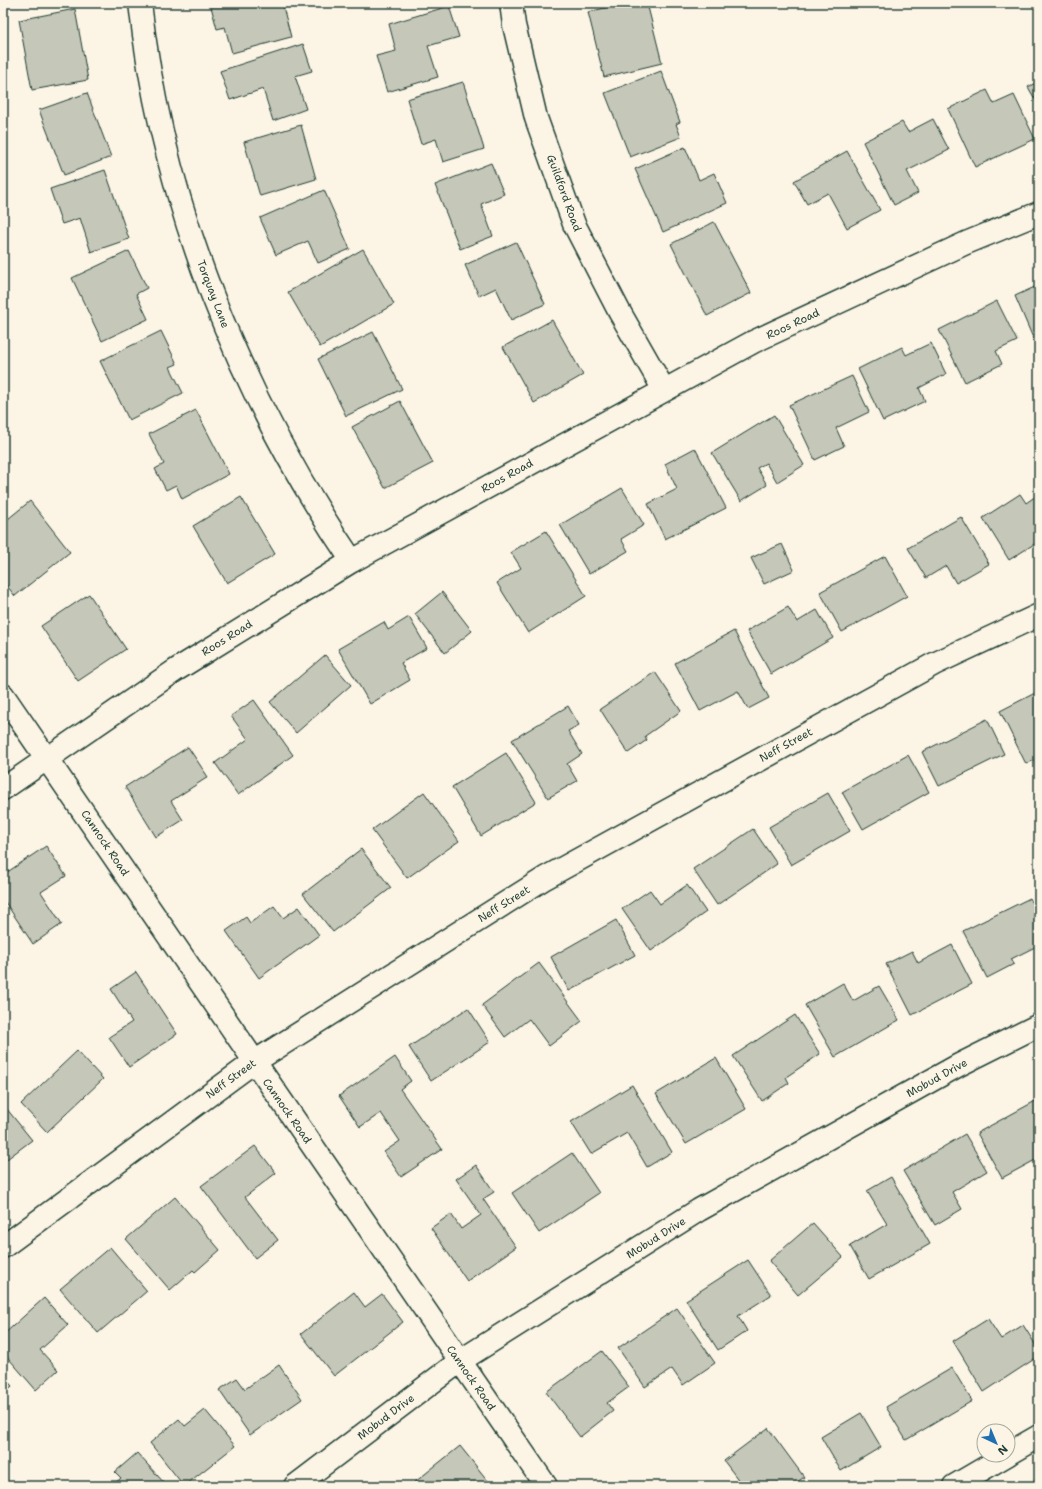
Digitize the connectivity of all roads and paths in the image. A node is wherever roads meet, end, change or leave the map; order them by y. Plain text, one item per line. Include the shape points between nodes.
1 (140, 3) edge
2 (511, 3) edge
3 (1039, 213) edge
4 (664, 390) junction
5 (352, 561) junction
6 (1039, 615) edge
7 (3, 695) edge
8 (48, 758) junction
9 (3, 789) edge
10 (1039, 1025) edge
11 (254, 1062) junction
12 (3, 1247) edge
13 (460, 1361) junction
14 (1039, 1436) edge
15 (1016, 1450) edge
16 (993, 1463) edge
17 (295, 1486) edge
18 (546, 1486) edge
19 (954, 1486) edge

1 - 5 street, Torquay Lane via 163,140 190,234 237,354 267,416 319,511
2 - 4 street, Guildford Road via 536,118 574,224 618,312
3 - 4 street, Roos Road via 966,243 753,342
4 - 5 street, Roos Road
5 - 8 street, Roos Road via 176,670
6 - 11 street, Neff Street via 934,664 545,878
7 - 8 street, Cannock Road
8 - 9 street, Roos Road
8 - 11 street, Cannock Road
10 - 13 street, Mobud Drive via 959,1065 699,1210
11 - 12 street, Neff Street
11 - 13 street, Cannock Road
13 - 17 street, Mobud Drive
13 - 18 street, Cannock Road
14 - 15 street
16 - 19 street

